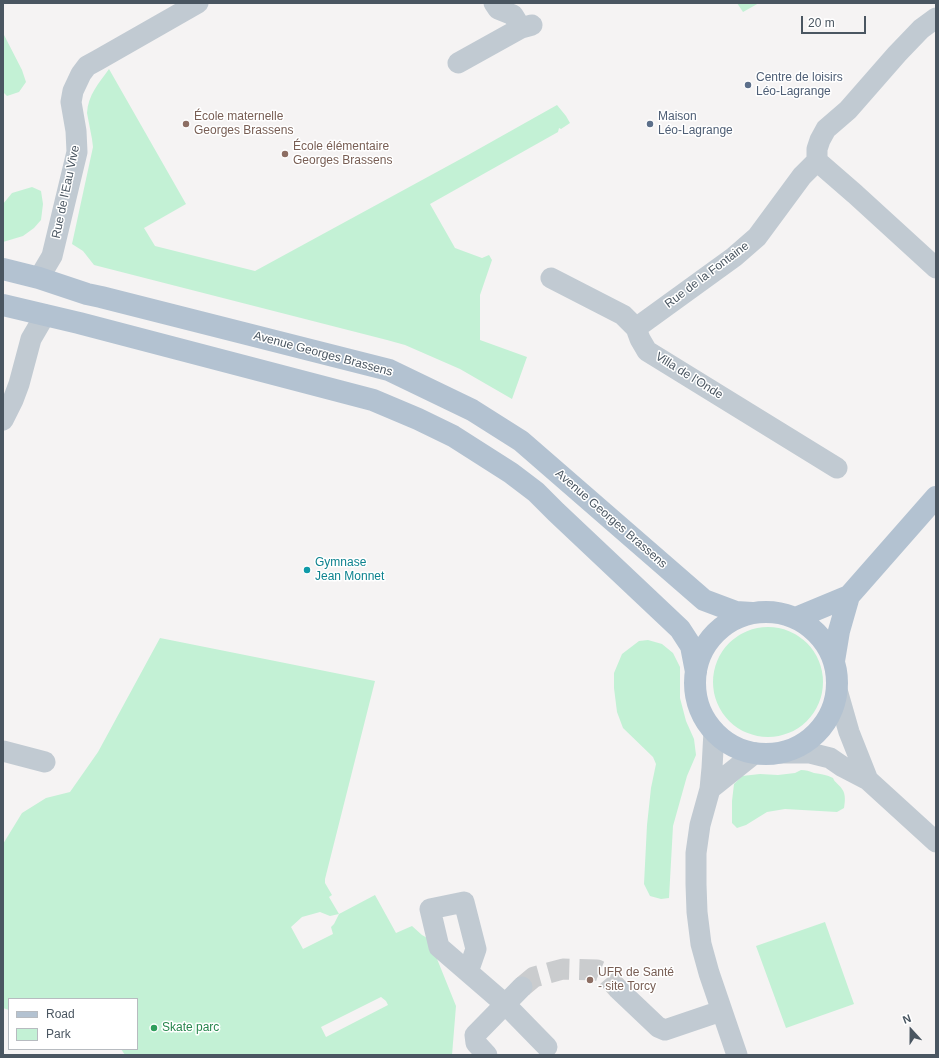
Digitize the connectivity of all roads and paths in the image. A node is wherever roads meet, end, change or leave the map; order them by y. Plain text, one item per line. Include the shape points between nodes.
1 (198, 3) edge
2 (494, 3) edge
3 (933, 15) edge
4 (458, 63) dead end
5 (817, 161) junction
6 (936, 268) edge
7 (3, 269) edge
8 (551, 278) dead end
9 (46, 281) junction
10 (12, 307) edge
11 (45, 315) junction
12 (636, 328) junction
13 (31, 339) junction
14 (3, 420) edge
15 (837, 468) dead end
16 (935, 502) edge
17 (849, 596) junction
18 (752, 613) junction
19 (796, 618) junction
20 (834, 661) junction
21 (696, 672) junction
22 (837, 690) junction
23 (714, 731) junction
24 (3, 751) edge
25 (780, 752) junction
26 (756, 753) junction
27 (45, 762) dead end
28 (868, 780) junction
29 (710, 789) junction
30 (936, 842) edge
31 (468, 972) dead end
32 (522, 987) tunnel mouth
33 (619, 990) tunnel mouth
34 (505, 1004) junction
35 (721, 1010) junction
36 (548, 1052) edge
37 (487, 1055) edge
38 (737, 1055) edge

1 - 9 street, Rue de l'Eau Vive via 87,66 81,74 71,102 77,152
2 - 4 street via 498,9 513,15 527,27
3 - 5 street via 848,110 826,129 817,150
5 - 6 street
5 - 12 street, Rue de la Fontaine via 802,176 757,237 734,257
7 - 9 main road, Avenue Georges Brassens
8 - 12 street, Villa de l'Onde via 623,315
9 - 10 main road via 30,287
9 - 11 main road via 51,301
9 - 18 main road, Avenue Georges Brassens via 87,294 389,370 465,407 521,441 704,600 736,612
10 - 11 main road
10 - 13 street
11 - 13 street
11 - 21 main road via 373,400 453,436 512,473 536,492 680,629 691,646
12 - 15 street, Villa de l'Onde via 647,351
13 - 14 street via 19,384
16 - 17 main road
17 - 19 main road
17 - 20 main road
18 - 19 main road via 774,612
18 - 21 main road via 731,621 714,634 702,652
19 - 20 main road via 814,630 828,647
20 - 22 main road via 837,668
21 - 23 main road via 696,693 702,714
22 - 25 main road via 832,712 819,731 802,745
22 - 28 street
23 - 26 main road via 733,746
23 - 29 street
24 - 27 street
25 - 26 main road
25 - 28 street via 810,753 830,758
26 - 29 street
28 - 30 street
29 - 35 street via 700,825 696,853 697,912 702,944
31 - 34 street
32 - 34 street
33 - 35 street via 658,1027 665,1030
34 - 36 street
34 - 37 street via 475,1035 476,1043
35 - 38 street

